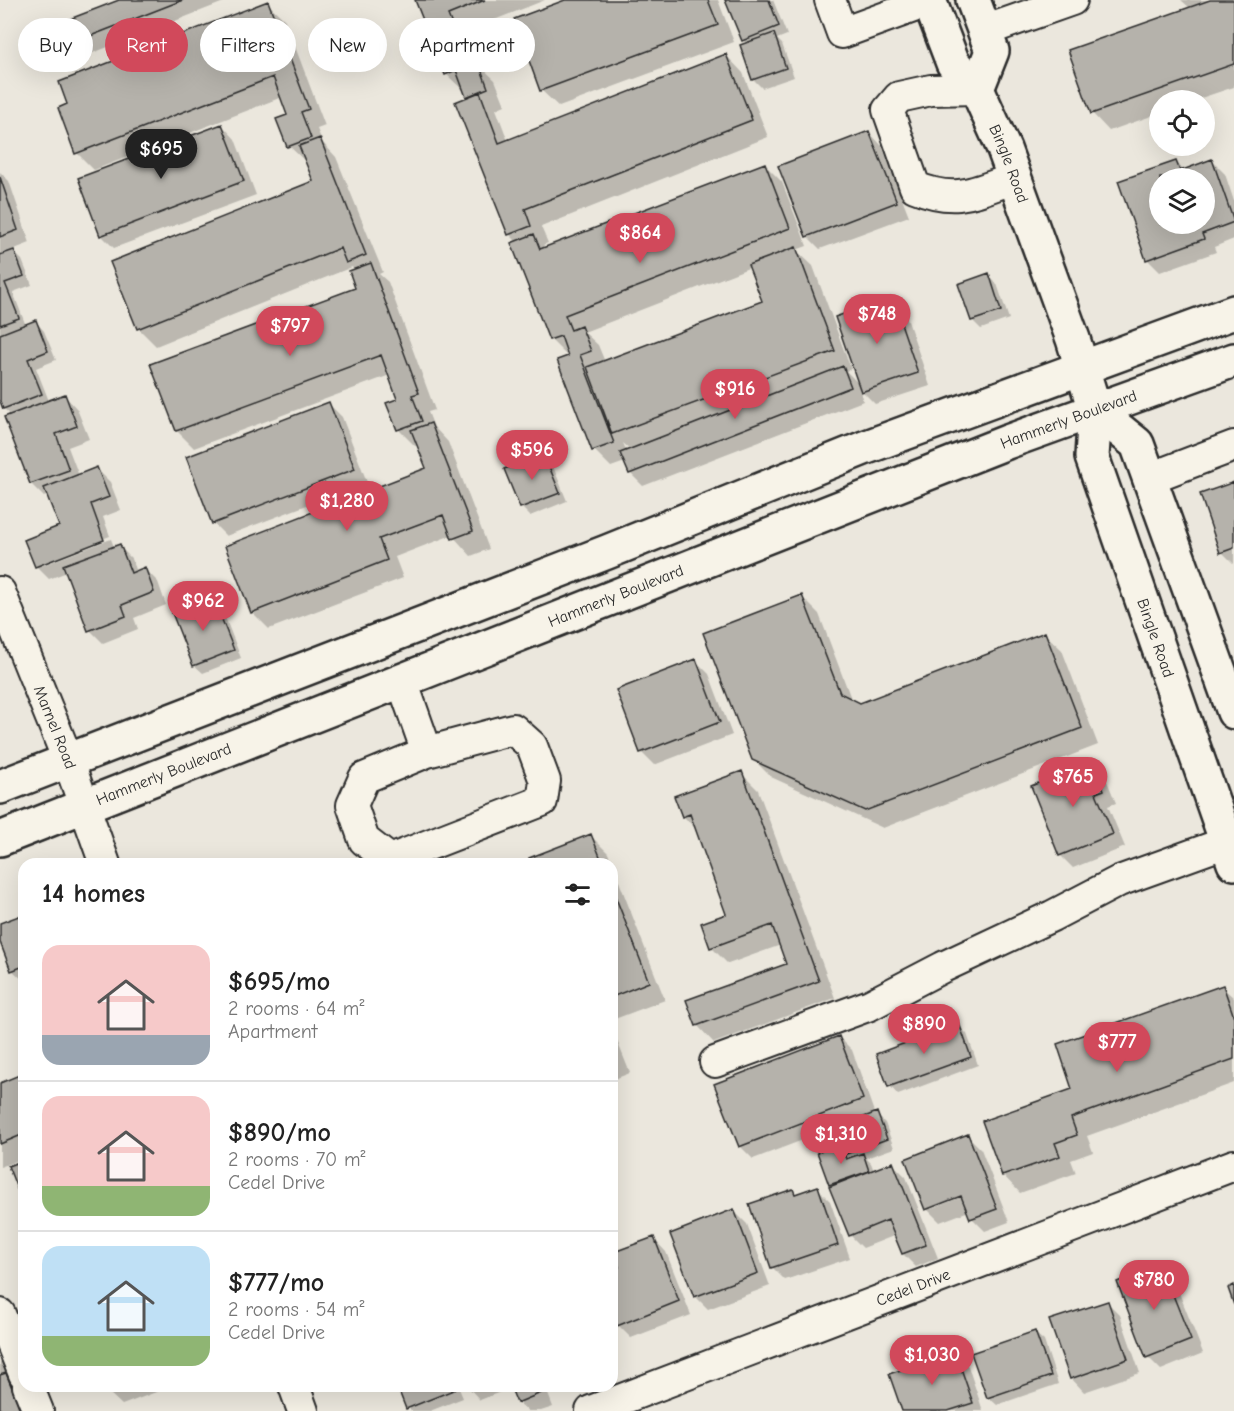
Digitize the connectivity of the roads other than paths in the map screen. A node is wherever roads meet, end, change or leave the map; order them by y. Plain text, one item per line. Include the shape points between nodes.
1 (830, 0) edge
2 (973, 0) edge
3 (1072, 0) edge
4 (929, 1) edge
5 (984, 31) junction
6 (976, 88) junction
7 (1015, 178) junction
8 (1234, 312) edge
9 (1234, 360) edge
10 (1083, 368) junction
11 (1095, 410) junction
12 (1234, 446) edge
13 (1150, 478) junction
14 (527, 584) junction
15 (0, 592) edge
16 (546, 625) junction
17 (402, 681) junction
18 (1234, 712) edge
19 (427, 752) junction
20 (68, 760) junction
21 (0, 787) edge
22 (1224, 800) edge
23 (84, 806) junction
24 (0, 839) edge
25 (1230, 853) edge
26 (103, 858) edge
27 (387, 858) edge
28 (395, 858) edge
29 (715, 1062) dead end
30 (1234, 1165) edge
31 (0, 1314) edge
32 (18, 1359) edge
33 (30, 1392) edge
34 (296, 1392) edge
35 (38, 1411) edge
36 (303, 1411) edge
37 (591, 1411) edge

1 - 4 street via 842,33
2 - 5 main road
3 - 5 street
4 - 6 main road, Bingle Road via 953,63
5 - 6 main road via 992,51
6 - 7 main road, Bingle Road
6 - 7 street via 931,90 899,97 888,110 915,187 958,197
7 - 10 main road, Bingle Road
8 - 10 main road
9 - 11 main road, Hammerly Boulevard
10 - 11 main road, Bingle Road
10 - 14 main road via 864,448
11 - 13 main road via 1137,444
11 - 16 main road, Hammerly Boulevard
11 - 22 main road, Bingle Road via 1092,457
12 - 13 street
13 - 18 main road
14 - 16 main road
14 - 20 main road
15 - 20 street, Marnel Road
16 - 17 main road, Hammerly Boulevard
17 - 19 street
17 - 23 main road, Hammerly Boulevard
19 - 27 street via 364,778 352,805 364,840
19 - 28 street via 513,729 532,746 545,781 542,801
20 - 21 main road
20 - 23 street, Marnel Road
22 - 25 main road, Bingle Road
23 - 24 main road, Hammerly Boulevard
23 - 26 street, Marnel Road
25 - 29 street via 1119,881 870,1005
30 - 37 street, Cedel Drive
31 - 32 street
33 - 35 street
34 - 36 street

